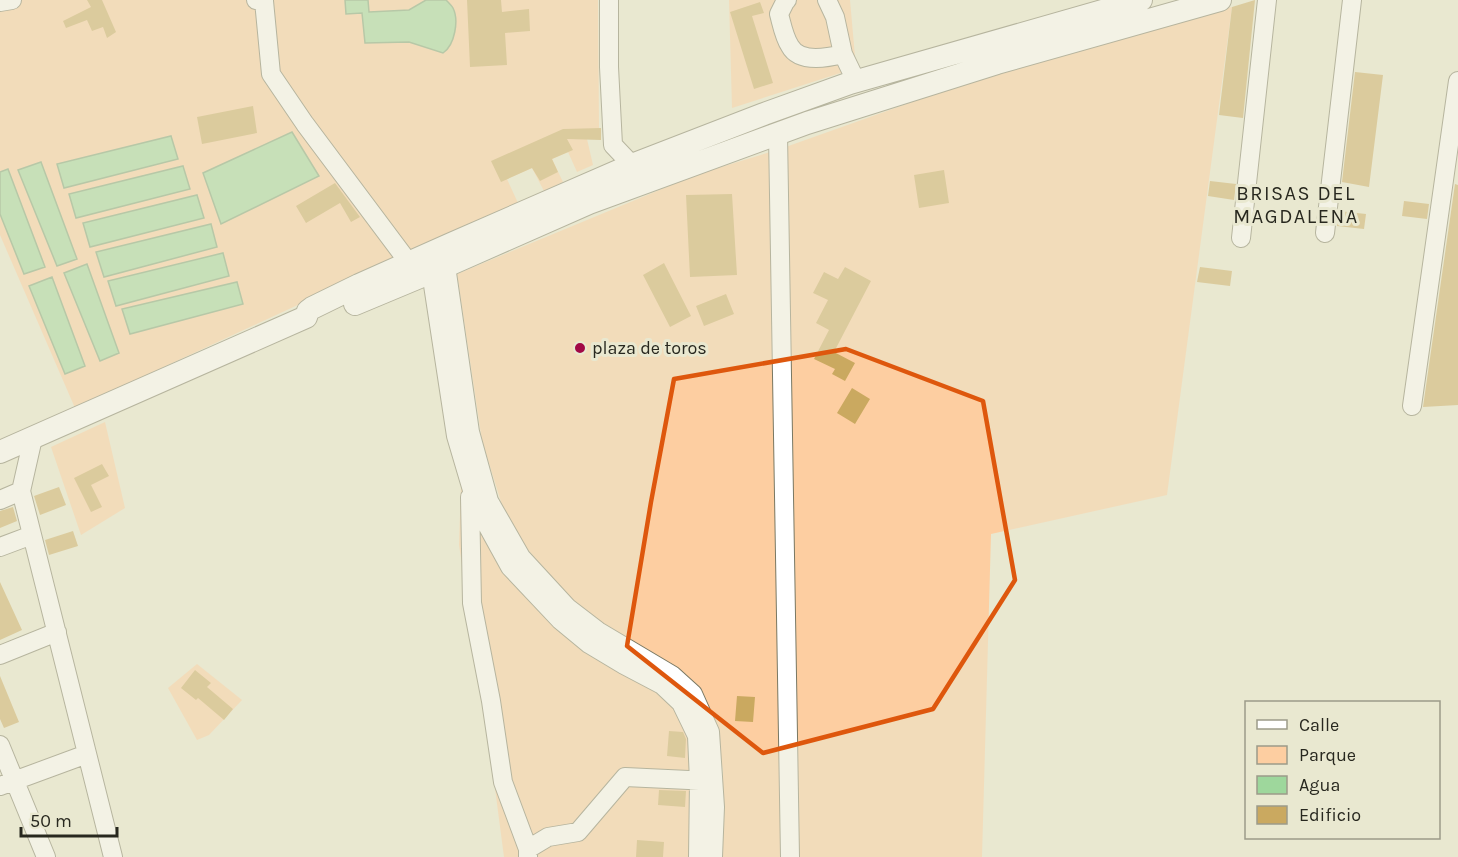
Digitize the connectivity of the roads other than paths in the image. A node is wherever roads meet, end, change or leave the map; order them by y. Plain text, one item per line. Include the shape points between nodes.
1 (12, 0) edge
2 (256, 0) edge
3 (609, 0) edge
4 (787, 0) edge
5 (827, 0) edge
6 (1141, 0) edge
7 (1220, 0) edge
8 (1267, 0) edge
9 (1352, 0) edge
10 (0, 2) edge
11 (843, 54) junction
12 (856, 81) junction
13 (1458, 81) edge
14 (778, 134) junction
15 (632, 165) junction
16 (1325, 233) dead end
17 (1241, 238) dead end
18 (409, 263) junction
19 (439, 269) junction
20 (306, 317) junction
21 (1412, 406) dead end
22 (33, 438) junction
23 (0, 452) edge
24 (470, 485) junction
25 (21, 491) junction
26 (0, 500) edge
27 (32, 535) junction
28 (0, 547) edge
29 (57, 632) junction
30 (0, 656) edge
31 (0, 745) edge
32 (87, 754) junction
33 (706, 781) junction
34 (7, 783) edge
35 (528, 853) edge
36 (107, 855) edge
37 (46, 857) edge
38 (698, 857) edge
39 (713, 857) edge
40 (790, 857) edge

1 - 10 street
2 - 18 street via 264,1 271,74
3 - 15 street via 613,145
4 - 11 street via 779,14 790,48 809,57
5 - 11 street
6 - 12 main road
7 - 14 main road via 997,63
8 - 17 street
9 - 16 street
11 - 12 street
12 - 15 main road
13 - 21 street
14 - 19 main road via 589,203
14 - 40 street
15 - 18 main road
18 - 20 main road via 312,308
19 - 20 main road via 315,320
19 - 24 street via 456,436
19 - 33 street via 470,432 489,501 521,557 568,608 598,631 672,675 693,694 710,732
20 - 22 main road
22 - 23 main road
22 - 25 street
24 - 33 street via 477,507 510,567 560,620 589,644 662,684 681,703 697,736
24 - 35 street via 472,603 503,782
25 - 26 street
25 - 27 street
27 - 28 street
27 - 29 street
29 - 30 street
29 - 32 street
31 - 34 street
32 - 34 street
32 - 36 street
33 - 35 street via 625,777 578,832 548,837
33 - 38 street
33 - 39 street via 715,807
34 - 37 street

